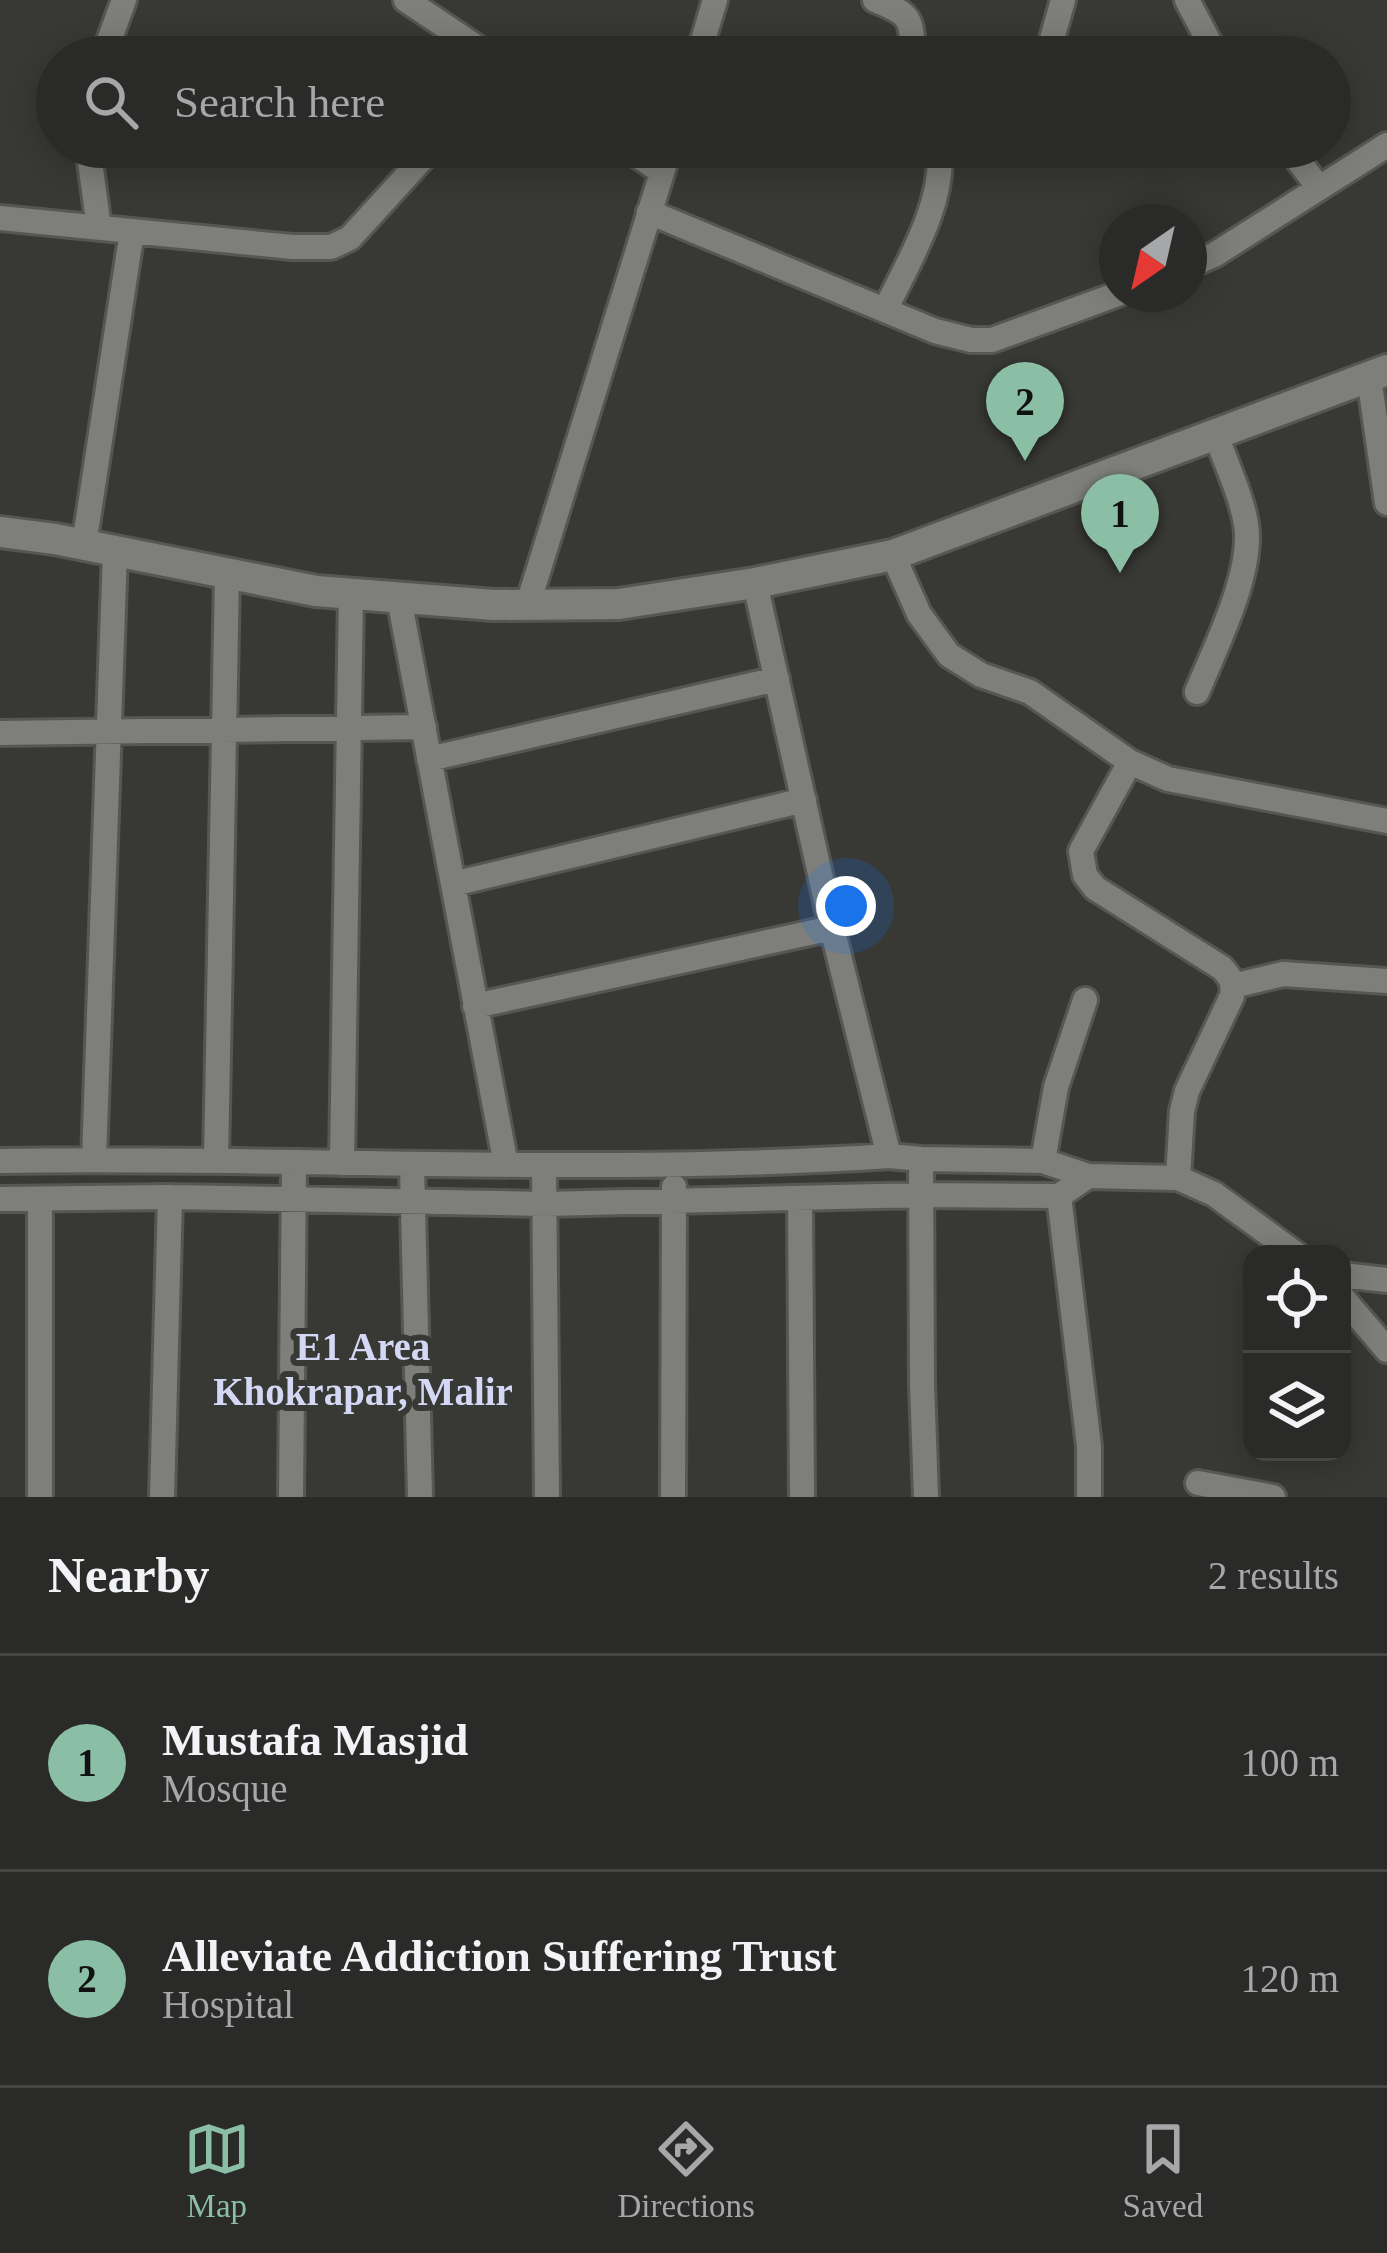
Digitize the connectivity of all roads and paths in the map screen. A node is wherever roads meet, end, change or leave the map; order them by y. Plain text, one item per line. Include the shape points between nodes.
1 (124, 0) edge
2 (406, 0) edge
3 (716, 0) edge
4 (875, 0) edge
5 (1063, 0) edge
6 (1186, 0) edge
7 (111, 36) edge
8 (460, 36) edge
9 (705, 36) edge
10 (913, 36) edge
11 (1053, 36) edge
12 (1205, 36) edge
13 (1387, 145) edge
14 (91, 168) edge
15 (414, 168) edge
16 (663, 168) edge
17 (940, 168) edge
18 (1304, 168) edge
19 (1351, 168) edge
20 (1351, 168) edge
21 (1319, 188) junction
22 (650, 212) junction
23 (0, 218) edge
24 (99, 228) junction
25 (132, 231) junction
26 (1207, 258) edge
27 (1099, 301) edge
28 (885, 310) junction
29 (1378, 374) edge
30 (1216, 435) junction
31 (1387, 502) edge
32 (0, 532) edge
33 (99, 548) junction
34 (893, 555) junction
35 (227, 574) junction
36 (755, 583) junction
37 (350, 594) junction
38 (399, 598) junction
39 (528, 604) junction
40 (777, 679) junction
41 (1197, 692) dead end
42 (349, 727) junction
43 (424, 727) junction
44 (224, 731) junction
45 (0, 733) edge
46 (108, 733) junction
47 (429, 759) junction
48 (1130, 762) junction
49 (804, 800) junction
50 (1387, 821) edge
51 (453, 884) junction
52 (832, 928) junction
53 (1387, 981) edge
54 (1233, 986) junction
55 (1085, 1000) dead end
56 (475, 1006) junction
57 (889, 1156) junction
58 (94, 1160) junction
59 (921, 1160) junction
60 (0, 1161) edge
61 (216, 1161) junction
62 (1043, 1161) junction
63 (294, 1162) junction
64 (342, 1163) junction
65 (412, 1165) junction
66 (506, 1165) junction
67 (544, 1166) junction
68 (675, 1166) junction
69 (1088, 1176) junction
70 (1178, 1178) junction
71 (921, 1195) junction
72 (1060, 1196) junction
73 (170, 1197) junction
74 (800, 1198) junction
75 (0, 1199) edge
76 (293, 1199) junction
77 (40, 1200) junction
78 (674, 1200) junction
79 (413, 1203) junction
80 (544, 1204) junction
81 (1284, 1245) edge
82 (1351, 1276) edge
83 (1387, 1280) edge
84 (1351, 1307) edge
85 (1387, 1349) edge
86 (1198, 1483) dead end
87 (40, 1497) edge
88 (162, 1497) edge
89 (291, 1497) edge
90 (420, 1497) edge
91 (547, 1497) edge
92 (673, 1497) edge
93 (802, 1497) edge
94 (926, 1497) edge
95 (1089, 1497) edge
96 (1273, 1497) edge

1 - 7 street
2 - 8 street
3 - 9 street
4 - 10 street via 907,15
5 - 11 street
6 - 12 street
13 - 19 street
14 - 24 street
15 - 25 street via 350,238 331,247
16 - 22 street
17 - 28 street via 921,236
18 - 21 street
20 - 21 street
21 - 26 street
22 - 28 street
22 - 39 street
23 - 24 street
24 - 25 street
25 - 33 street
27 - 28 street via 992,340 935,331
29 - 30 street
29 - 31 street
30 - 34 street
30 - 41 street via 1247,547
32 - 33 street
33 - 35 street
33 - 46 street
34 - 36 street
34 - 48 street via 919,614 950,655 1030,692
35 - 37 street
35 - 44 street
36 - 39 street via 619,604
36 - 40 street
37 - 38 street
37 - 42 street
38 - 39 street
38 - 43 street
40 - 47 street
40 - 49 street
42 - 43 street
42 - 44 street
42 - 64 street
43 - 47 street
44 - 46 street
44 - 61 street
45 - 46 street
46 - 58 street
47 - 51 street
48 - 50 street via 1168,778
48 - 54 street via 1081,851 1085,875 1222,968
49 - 51 street
49 - 52 street
51 - 56 street
52 - 56 street
52 - 57 street
53 - 54 street via 1283,974
54 - 70 street via 1187,1091
55 - 62 street via 1056,1087
56 - 66 street
57 - 59 street
57 - 68 street
58 - 60 street
58 - 61 street
59 - 62 street
59 - 71 street
61 - 63 street
62 - 69 street
63 - 64 street
63 - 76 street
64 - 65 street
65 - 66 street
65 - 79 street
66 - 67 street
67 - 68 street
67 - 80 street
68 - 78 street
69 - 70 street
69 - 72 street
70 - 81 street
71 - 72 street
71 - 74 street
71 - 94 street
72 - 95 street
73 - 76 street
73 - 77 street
73 - 88 street
74 - 78 street
74 - 93 street
75 - 77 street
76 - 79 street
76 - 89 street
77 - 87 street
78 - 80 street
78 - 92 street
79 - 80 street
79 - 90 street
80 - 91 street
82 - 83 street
84 - 85 street
86 - 96 street

